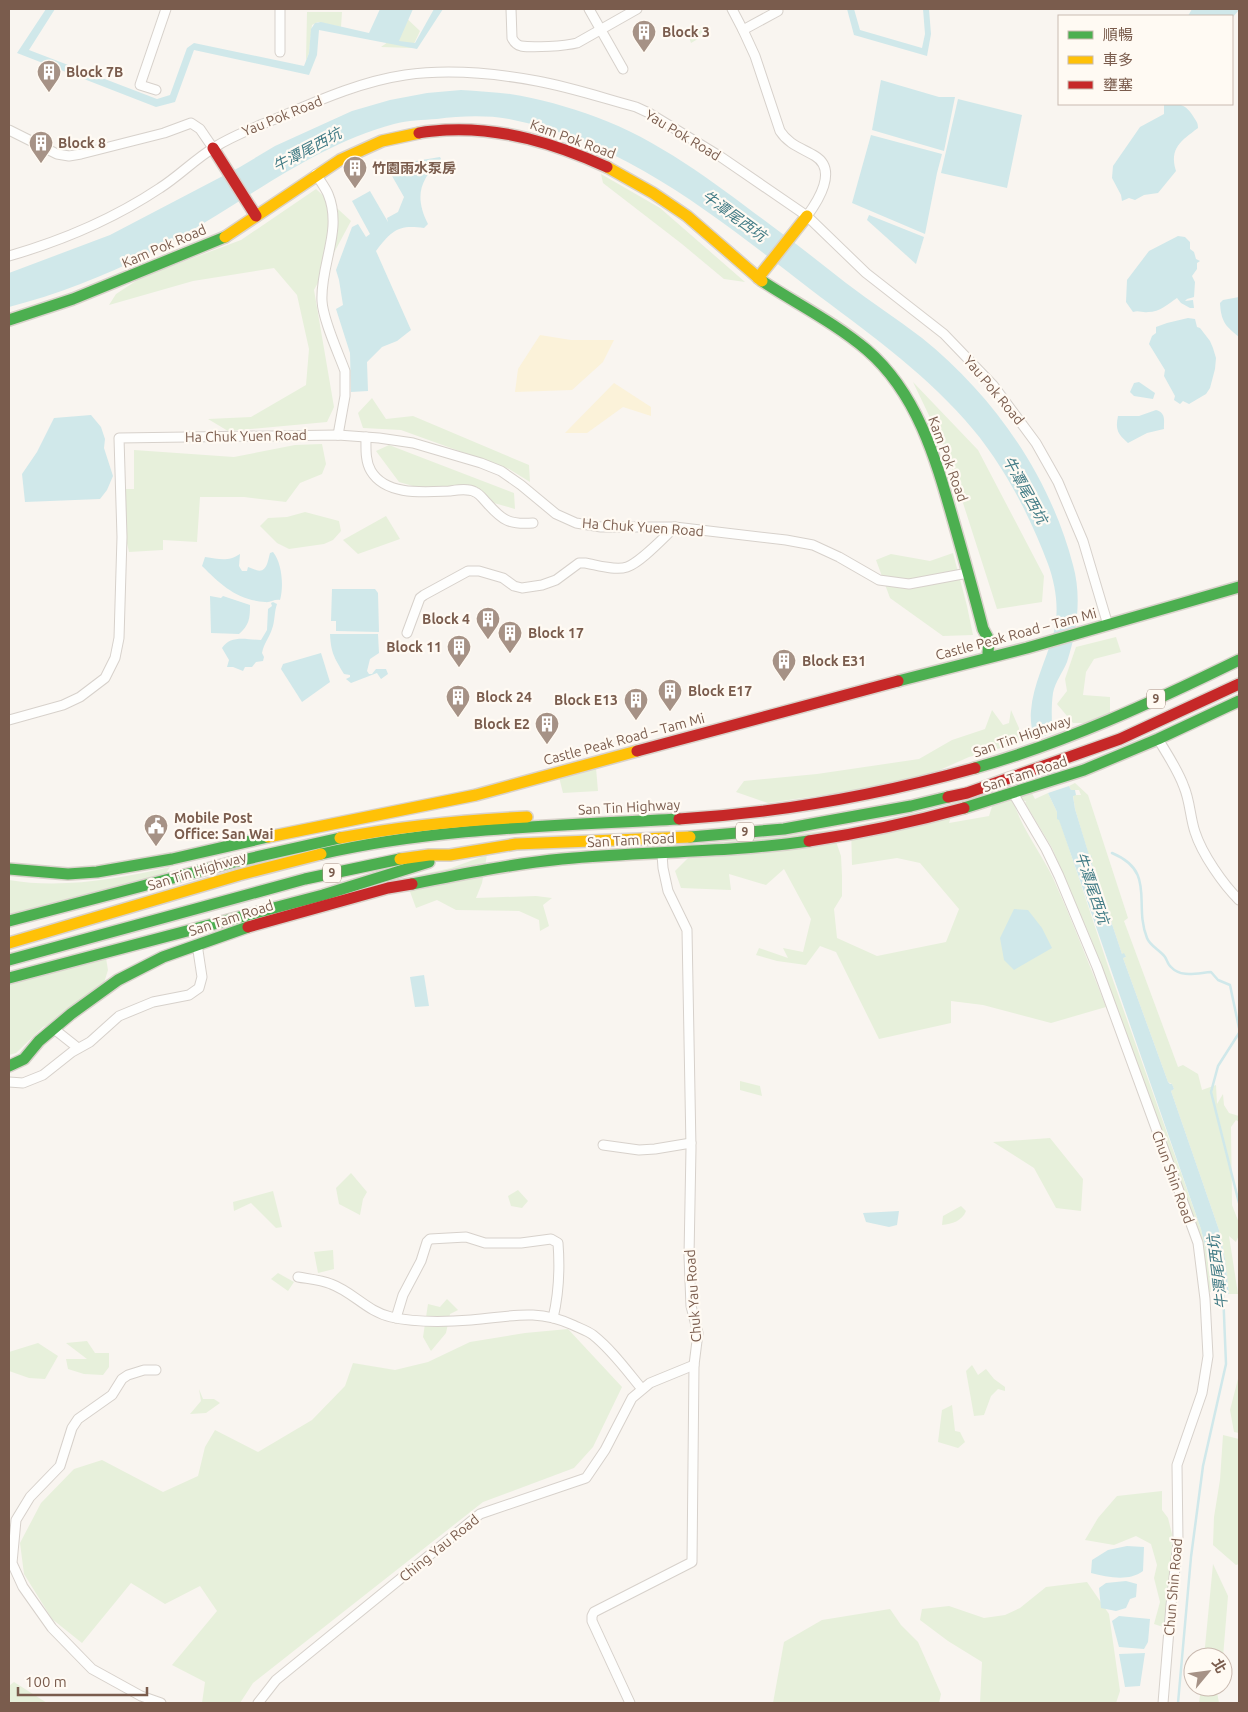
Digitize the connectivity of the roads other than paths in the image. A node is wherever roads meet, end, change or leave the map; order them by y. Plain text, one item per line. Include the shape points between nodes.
1 (166, 9) edge
2 (280, 9) edge
3 (511, 9) edge
4 (589, 9) edge
5 (637, 9) edge
6 (732, 9) edge
7 (778, 11) dead end
8 (601, 29) junction
9 (743, 30) junction
10 (280, 52) dead end
11 (623, 69) dead end
12 (156, 90) dead end
13 (9, 131) edge
14 (216, 153) junction
15 (316, 174) junction
16 (256, 216) junction
17 (807, 216) junction
18 (9, 256) edge
19 (761, 274) junction
20 (9, 320) edge
21 (338, 435) junction
22 (366, 437) junction
23 (532, 523) dead end
24 (675, 527) junction
25 (968, 573) junction
26 (1239, 587) edge
27 (1108, 625) junction
28 (407, 633) dead end
29 (988, 655) junction
30 (1239, 660) edge
31 (1239, 684) edge
32 (1239, 701) edge
33 (9, 720) edge
34 (1158, 739) junction
35 (1013, 793) junction
36 (693, 819) junction
37 (450, 854) junction
38 (662, 854) junction
39 (9, 869) edge
40 (1239, 900) edge
41 (9, 922) edge
42 (10, 943) edge
43 (197, 944) junction
44 (14, 959) edge
45 (9, 978) edge
46 (54, 1029) junction
47 (39, 1041) junction
48 (78, 1048) junction
49 (9, 1058) edge
50 (9, 1066) edge
51 (9, 1082) edge
52 (603, 1144) dead end
53 (691, 1144) junction
54 (298, 1277) dead end
55 (396, 1318) junction
56 (553, 1318) junction
57 (694, 1365) junction
58 (156, 1370) dead end
59 (642, 1389) junction
60 (161, 1703) edge
61 (258, 1703) edge
62 (630, 1703) edge
63 (1163, 1703) edge

1 - 12 street via 140,85
2 - 10 street
3 - 8 street via 512,38 521,46 577,43
4 - 8 street
5 - 8 street
6 - 9 street
7 - 9 street
8 - 11 street
9 - 17 street via 780,131 796,147 820,160 824,167 825,180
13 - 14 street via 57,154 69,156 164,133 191,123 200,129
14 - 16 main road
14 - 17 street, Yau Pok Road via 232,137 317,101 383,79 428,73 483,73 537,81 642,110 721,157
14 - 18 street, Yau Pok Road via 127,208
15 - 16 main road, Kam Pok Road
15 - 19 main road, Kam Pok Road via 354,152 411,134 467,128 519,136 548,143 617,171 689,218
15 - 21 street via 328,194 334,223 322,303 345,371
16 - 20 main road, Kam Pok Road via 222,238 82,296
17 - 19 main road
17 - 27 street, Yau Pok Road via 866,273 955,345 1018,416 1074,516
19 - 25 main road, Kam Pok Road via 852,338 893,378 919,420 929,444
21 - 22 street, Ha Chuk Yuen Road
21 - 33 street, Ha Chuk Yuen Road via 119,438 122,546 116,658 105,678 80,697
22 - 23 street via 370,470 390,486 418,492 475,492 508,522
22 - 24 street, Ha Chuk Yuen Road via 413,443 502,471 556,514 576,523
24 - 25 street, Ha Chuk Yuen Road via 813,545 879,580 908,584
24 - 28 street via 628,567 579,564 556,580 522,588 503,578 468,571 420,598
25 - 29 main road, Kam Pok Road via 990,644
26 - 27 main road, Castle Peak Road – Tam Mi
27 - 29 main road, Castle Peak Road – Tam Mi via 1027,648
29 - 39 main road, Castle Peak Road – Tam Mi via 450,800 97,872 68,874
30 - 36 main road, San Tin Highway / 9 via 1072,735 925,781 796,808
31 - 37 main road, 9 via 1120,739 1034,771 967,793 911,806 784,829 516,844
32 - 34 main road, San Tam Road
34 - 35 main road, San Tam Road via 1084,770
34 - 40 street via 1185,788 1199,842
35 - 38 main road, San Tam Road via 923,819 855,834 767,847
35 - 63 street, Chun Shin Road via 1046,849 1097,967 1198,1243 1206,1299 1208,1356 1202,1393 1177,1465 1178,1541
36 - 41 main road via 626,814 464,820 414,826 209,867
36 - 42 main road, San Tin Highway / 9 via 495,829 379,843 257,869
37 - 44 main road, 9 via 384,861 305,879
37 - 45 main road via 323,895
38 - 43 main road, San Tam Road via 535,862 388,888
38 - 53 street, Chuk Yau Road via 668,891 687,930
43 - 46 main road, San Tam Road via 118,980
43 - 48 street via 202,977 195,991 128,1011
46 - 47 main road, San Tam Road
46 - 48 street
47 - 49 main road, San Tam Road
47 - 50 main road, San Tam Road via 24,1059
48 - 51 street via 43,1075 23,1083
52 - 53 street via 639,1150
53 - 57 street, Chuk Yau Road via 689,1256 691,1306 698,1333
54 - 55 street via 331,1284 376,1312
55 - 56 street via 445,1321 515,1314
55 - 56 street via 427,1242 430,1239 462,1237 486,1243 556,1241 560,1265
56 - 59 street via 592,1334
57 - 59 street, Ching Yau Road
57 - 62 street, Chuk Yau Road via 692,1562 594,1612 592,1616
58 - 60 street via 128,1375 112,1395 78,1419 60,1466 30,1497 16,1520 12,1563 23,1587 52,1628 92,1669 141,1696
59 - 61 street, Ching Yau Road via 632,1398 605,1450 586,1478 480,1514 276,1680

